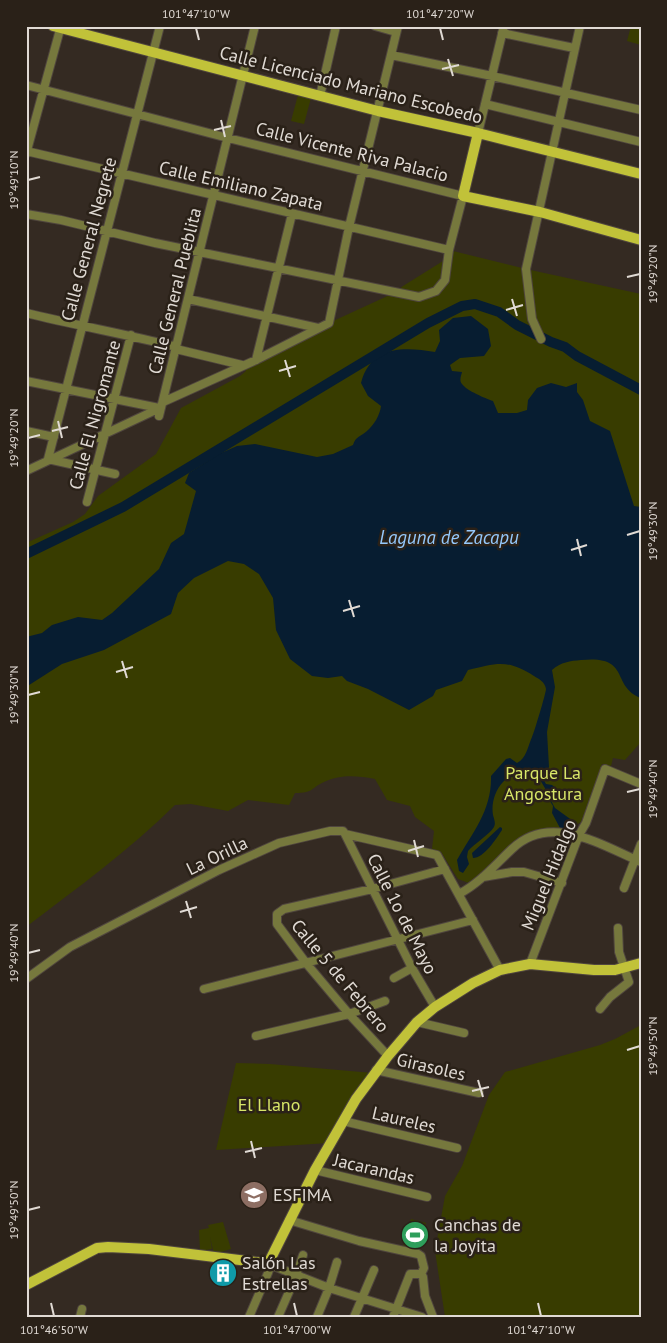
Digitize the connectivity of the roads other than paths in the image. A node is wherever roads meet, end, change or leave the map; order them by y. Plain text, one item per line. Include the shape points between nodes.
1 (160, 26) edge
2 (255, 26) edge
3 (336, 26) edge
4 (375, 26) edge
5 (580, 26) edge
6 (59, 27) edge
7 (397, 29) edge
8 (503, 30) edge
9 (574, 48) junction
10 (154, 52) junction
11 (391, 55) junction
12 (243, 76) junction
13 (492, 76) junction
14 (26, 85) edge
15 (44, 89) junction
16 (564, 92) junction
17 (320, 96) junction
18 (485, 104) junction
19 (641, 110) edge
20 (378, 111) junction
21 (136, 114) junction
22 (557, 123) junction
23 (478, 134) junction
24 (228, 138) junction
25 (641, 142) edge
26 (26, 152) edge
27 (551, 152) junction
28 (362, 171) junction
29 (122, 173) junction
30 (641, 174) edge
31 (213, 196) junction
32 (463, 196) junction
33 (540, 212) junction
34 (26, 214) edge
35 (292, 214) junction
36 (350, 227) junction
37 (106, 232) junction
38 (640, 238) edge
39 (449, 250) junction
40 (201, 252) junction
41 (278, 269) junction
42 (338, 280) junction
43 (188, 299) junction
44 (26, 313) edge
45 (267, 317) junction
46 (82, 326) junction
47 (318, 328) junction
48 (131, 336) junction
49 (540, 337) dead end
50 (176, 349) junction
51 (256, 360) junction
52 (242, 365) junction
53 (26, 381) edge
54 (66, 388) junction
55 (115, 399) junction
56 (161, 409) junction
57 (26, 431) edge
58 (105, 434) junction
59 (54, 437) junction
60 (48, 459) junction
61 (96, 470) junction
62 (26, 471) edge
63 (115, 474) dead end
64 (87, 502) dead end
65 (641, 784) edge
66 (345, 834) junction
67 (575, 834) junction
68 (641, 844) edge
69 (638, 861) edge
70 (445, 869) junction
71 (482, 877) junction
72 (451, 880) junction
73 (562, 883) junction
74 (472, 887) junction
75 (624, 888) dead end
76 (372, 889) junction
77 (459, 894) junction
78 (473, 920) junction
79 (618, 928) dead end
80 (398, 939) junction
81 (306, 963) junction
82 (641, 963) edge
83 (530, 964) junction
84 (412, 968) junction
85 (624, 968) junction
86 (500, 970) junction
87 (394, 978) dead end
88 (26, 980) edge
89 (204, 989) dead end
90 (385, 1000) dead end
91 (435, 1007) junction
92 (600, 1009) dead end
93 (349, 1014) junction
94 (417, 1022) junction
95 (464, 1032) dead end
96 (256, 1036) dead end
97 (388, 1056) junction
98 (376, 1070) junction
99 (479, 1093) dead end
100 (343, 1121) junction
101 (457, 1148) dead end
102 (315, 1170) junction
103 (427, 1197) dead end
104 (289, 1220) junction
105 (303, 1255) dead end
106 (269, 1262) junction
107 (337, 1262) dead end
108 (374, 1270) dead end
109 (421, 1274) junction
110 (296, 1276) junction
111 (26, 1285) edge
112 (329, 1288) junction
113 (362, 1298) junction
114 (397, 1308) junction
115 (249, 1317) edge
116 (278, 1317) edge
117 (316, 1317) edge
118 (354, 1317) edge
119 (394, 1317) edge
120 (422, 1317) edge
121 (433, 1317) edge

1 - 10 street, Calle General Negrete
2 - 12 street, Calle General Pueblita
3 - 17 street
4 - 7 street
5 - 9 street
6 - 10 main road, Calle Licenciado Mariano Escobedo
6 - 15 street
7 - 11 street
8 - 9 street
8 - 13 street
9 - 16 street
10 - 12 main road, Calle Licenciado Mariano Escobedo
10 - 21 street, Calle General Negrete
11 - 13 street
11 - 20 street
12 - 17 main road, Calle Licenciado Mariano Escobedo
12 - 24 street, Calle General Pueblita
13 - 16 street
13 - 18 street
14 - 15 street, Calle Vicente Riva Palacio
15 - 21 street, Calle Vicente Riva Palacio
15 - 26 street
16 - 19 street
16 - 22 street
17 - 20 main road, Calle Licenciado Mariano Escobedo
18 - 22 street
18 - 23 street
20 - 23 main road, Calle Licenciado Mariano Escobedo
20 - 28 street
21 - 24 street, Calle Vicente Riva Palacio
21 - 29 street, Calle General Negrete
22 - 25 street
22 - 27 street
23 - 27 main road, Calle Licenciado Mariano Escobedo
23 - 32 main road
24 - 28 street, Calle Vicente Riva Palacio
24 - 31 street, Calle General Pueblita
26 - 29 street, Calle Emiliano Zapata
27 - 30 main road, Calle Licenciado Mariano Escobedo
27 - 33 street
28 - 32 street, Calle Vicente Riva Palacio
28 - 36 street
29 - 31 street, Calle Emiliano Zapata
29 - 37 street, Calle General Negrete
31 - 35 street, Calle Emiliano Zapata
31 - 40 street, Calle General Pueblita
32 - 33 main road, Calle Vicente Riva Palacio
32 - 39 street
33 - 38 main road, Calle Vicente Riva Palacio
33 - 49 street via 526,270 530,312
34 - 37 street
35 - 36 street, Calle Emiliano Zapata
35 - 41 street
36 - 39 street, Calle Emiliano Zapata
36 - 42 street
37 - 40 street
37 - 46 street, Calle General Negrete
39 - 42 street via 447,273 441,286 424,297
40 - 41 street
40 - 43 street, Calle General Pueblita
41 - 42 street
41 - 45 street
42 - 47 street via 329,323
43 - 45 street
43 - 50 street, Calle General Pueblita
44 - 46 street
45 - 47 street
45 - 51 street
46 - 48 street
46 - 54 street, Calle General Negrete
47 - 51 street
48 - 50 street
48 - 55 street, Calle El Nigromante
50 - 52 street
50 - 56 street, Calle General Pueblita
51 - 52 street
52 - 56 street
53 - 54 street
54 - 55 street
54 - 59 street, Calle General Negrete
55 - 56 street
55 - 58 street, Calle El Nigromante
56 - 58 street
57 - 59 street
58 - 60 street
58 - 61 street, Calle El Nigromante
59 - 60 street, Calle General Negrete
60 - 61 street
60 - 62 street
61 - 63 street
61 - 64 street, Calle El Nigromante
65 - 67 street, Miguel Hidalgo via 605,769 586,823
66 - 70 street, La Orilla via 437,855
66 - 76 street, Calle 1o de Mayo
66 - 88 street, La Orilla via 330,830 251,855 70,947
67 - 69 street
67 - 71 street via 547,832 529,836
67 - 73 street, Miguel Hidalgo
68 - 69 street
69 - 75 street
70 - 72 street
70 - 76 street
71 - 73 street via 524,872
71 - 74 street
72 - 74 street
72 - 77 street
73 - 83 street, Miguel Hidalgo
74 - 77 street
76 - 80 street, Calle 1o de Mayo
76 - 81 street, Calle 5 de Febrero via 284,909 277,914 277,924
77 - 78 street
78 - 80 street
78 - 86 street
79 - 85 street via 619,952
80 - 81 street
80 - 84 street, Calle 1o de Mayo
81 - 89 street
81 - 93 street, Calle 5 de Febrero
82 - 85 main road
83 - 85 main road via 594,970
83 - 86 main road
84 - 87 street
84 - 91 street, Calle 1o de Mayo
85 - 92 street via 628,982
86 - 91 main road
90 - 93 street
91 - 94 main road
93 - 96 street
93 - 97 street, Calle 5 de Febrero
94 - 95 street
94 - 97 main road
97 - 98 main road
98 - 99 street, Girasoles
98 - 100 main road
100 - 101 street, Laureles
100 - 102 main road
102 - 103 street, Jacarandas
102 - 104 main road
104 - 106 main road
104 - 109 street via 418,1254 424,1268
105 - 110 street
106 - 110 street
106 - 111 main road via 108,1246 97,1248
106 - 115 street
107 - 112 street
108 - 113 street
109 - 114 street via 410,1274
109 - 121 street
110 - 112 street
110 - 116 street
112 - 113 street
112 - 117 street
113 - 114 street
113 - 118 street
114 - 119 street
114 - 120 street

